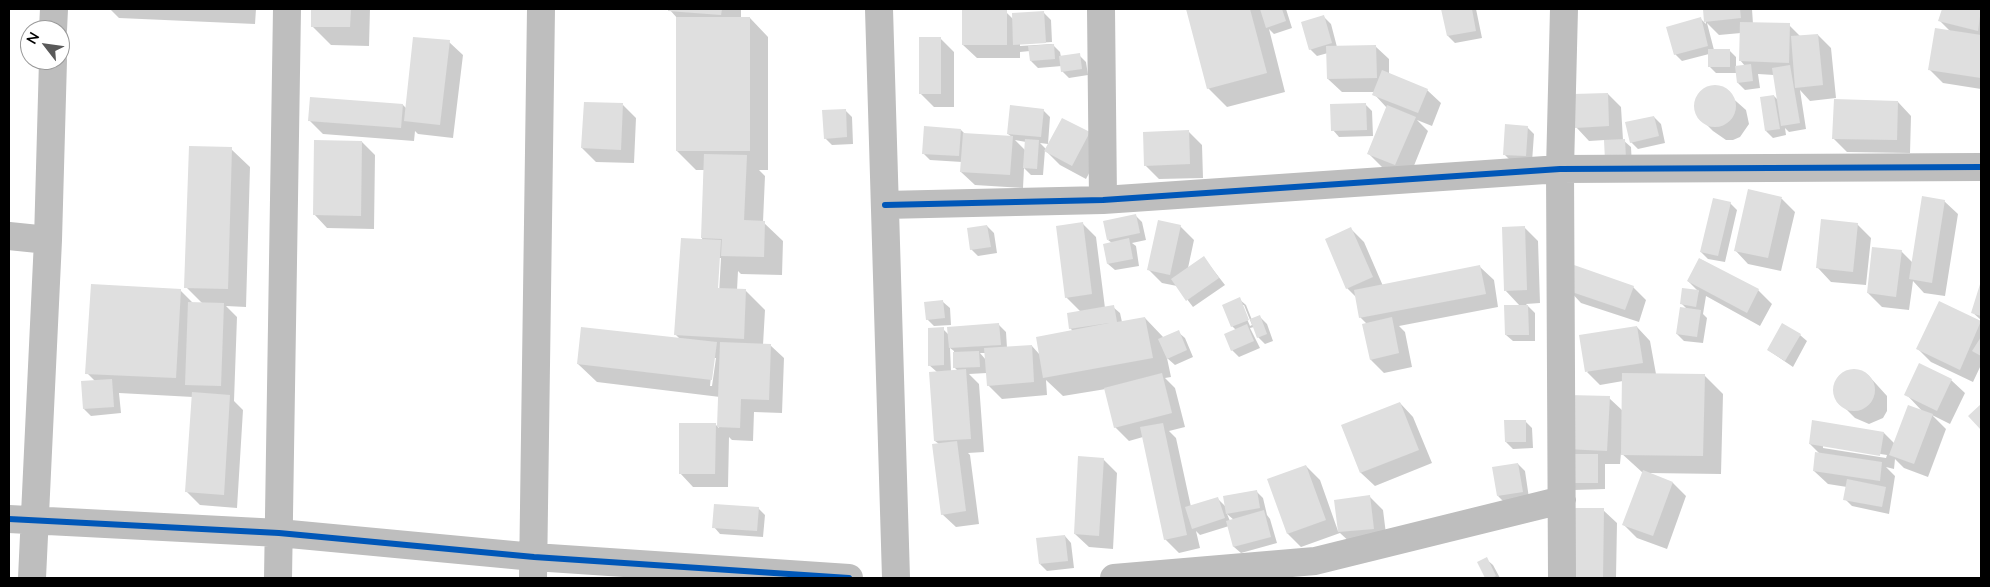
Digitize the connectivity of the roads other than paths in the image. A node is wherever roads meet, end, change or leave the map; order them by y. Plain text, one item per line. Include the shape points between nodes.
1 (287, 9) edge
2 (541, 9) edge
3 (879, 9) edge
4 (1101, 9) edge
5 (1564, 9) edge
6 (52, 70) edge
7 (1981, 167) edge
8 (1560, 169) junction
9 (1103, 200) junction
10 (884, 205) junction
11 (9, 236) edge
12 (48, 240) junction
13 (1562, 500) junction
14 (21, 519) edge
15 (279, 533) junction
16 (533, 568) edge
17 (32, 578) edge
18 (278, 578) edge
19 (849, 578) edge
20 (896, 578) edge
21 (1114, 578) edge
22 (1562, 578) edge

1 - 15 street
2 - 16 street
3 - 10 street
4 - 9 street
5 - 8 street
6 - 12 street
7 - 8 street
8 - 9 street
8 - 13 street
9 - 10 street
10 - 20 street
11 - 12 street
12 - 14 street
13 - 21 street via 1315,561
13 - 22 street
14 - 15 street
14 - 17 street
15 - 16 street
15 - 18 street
16 - 19 street

